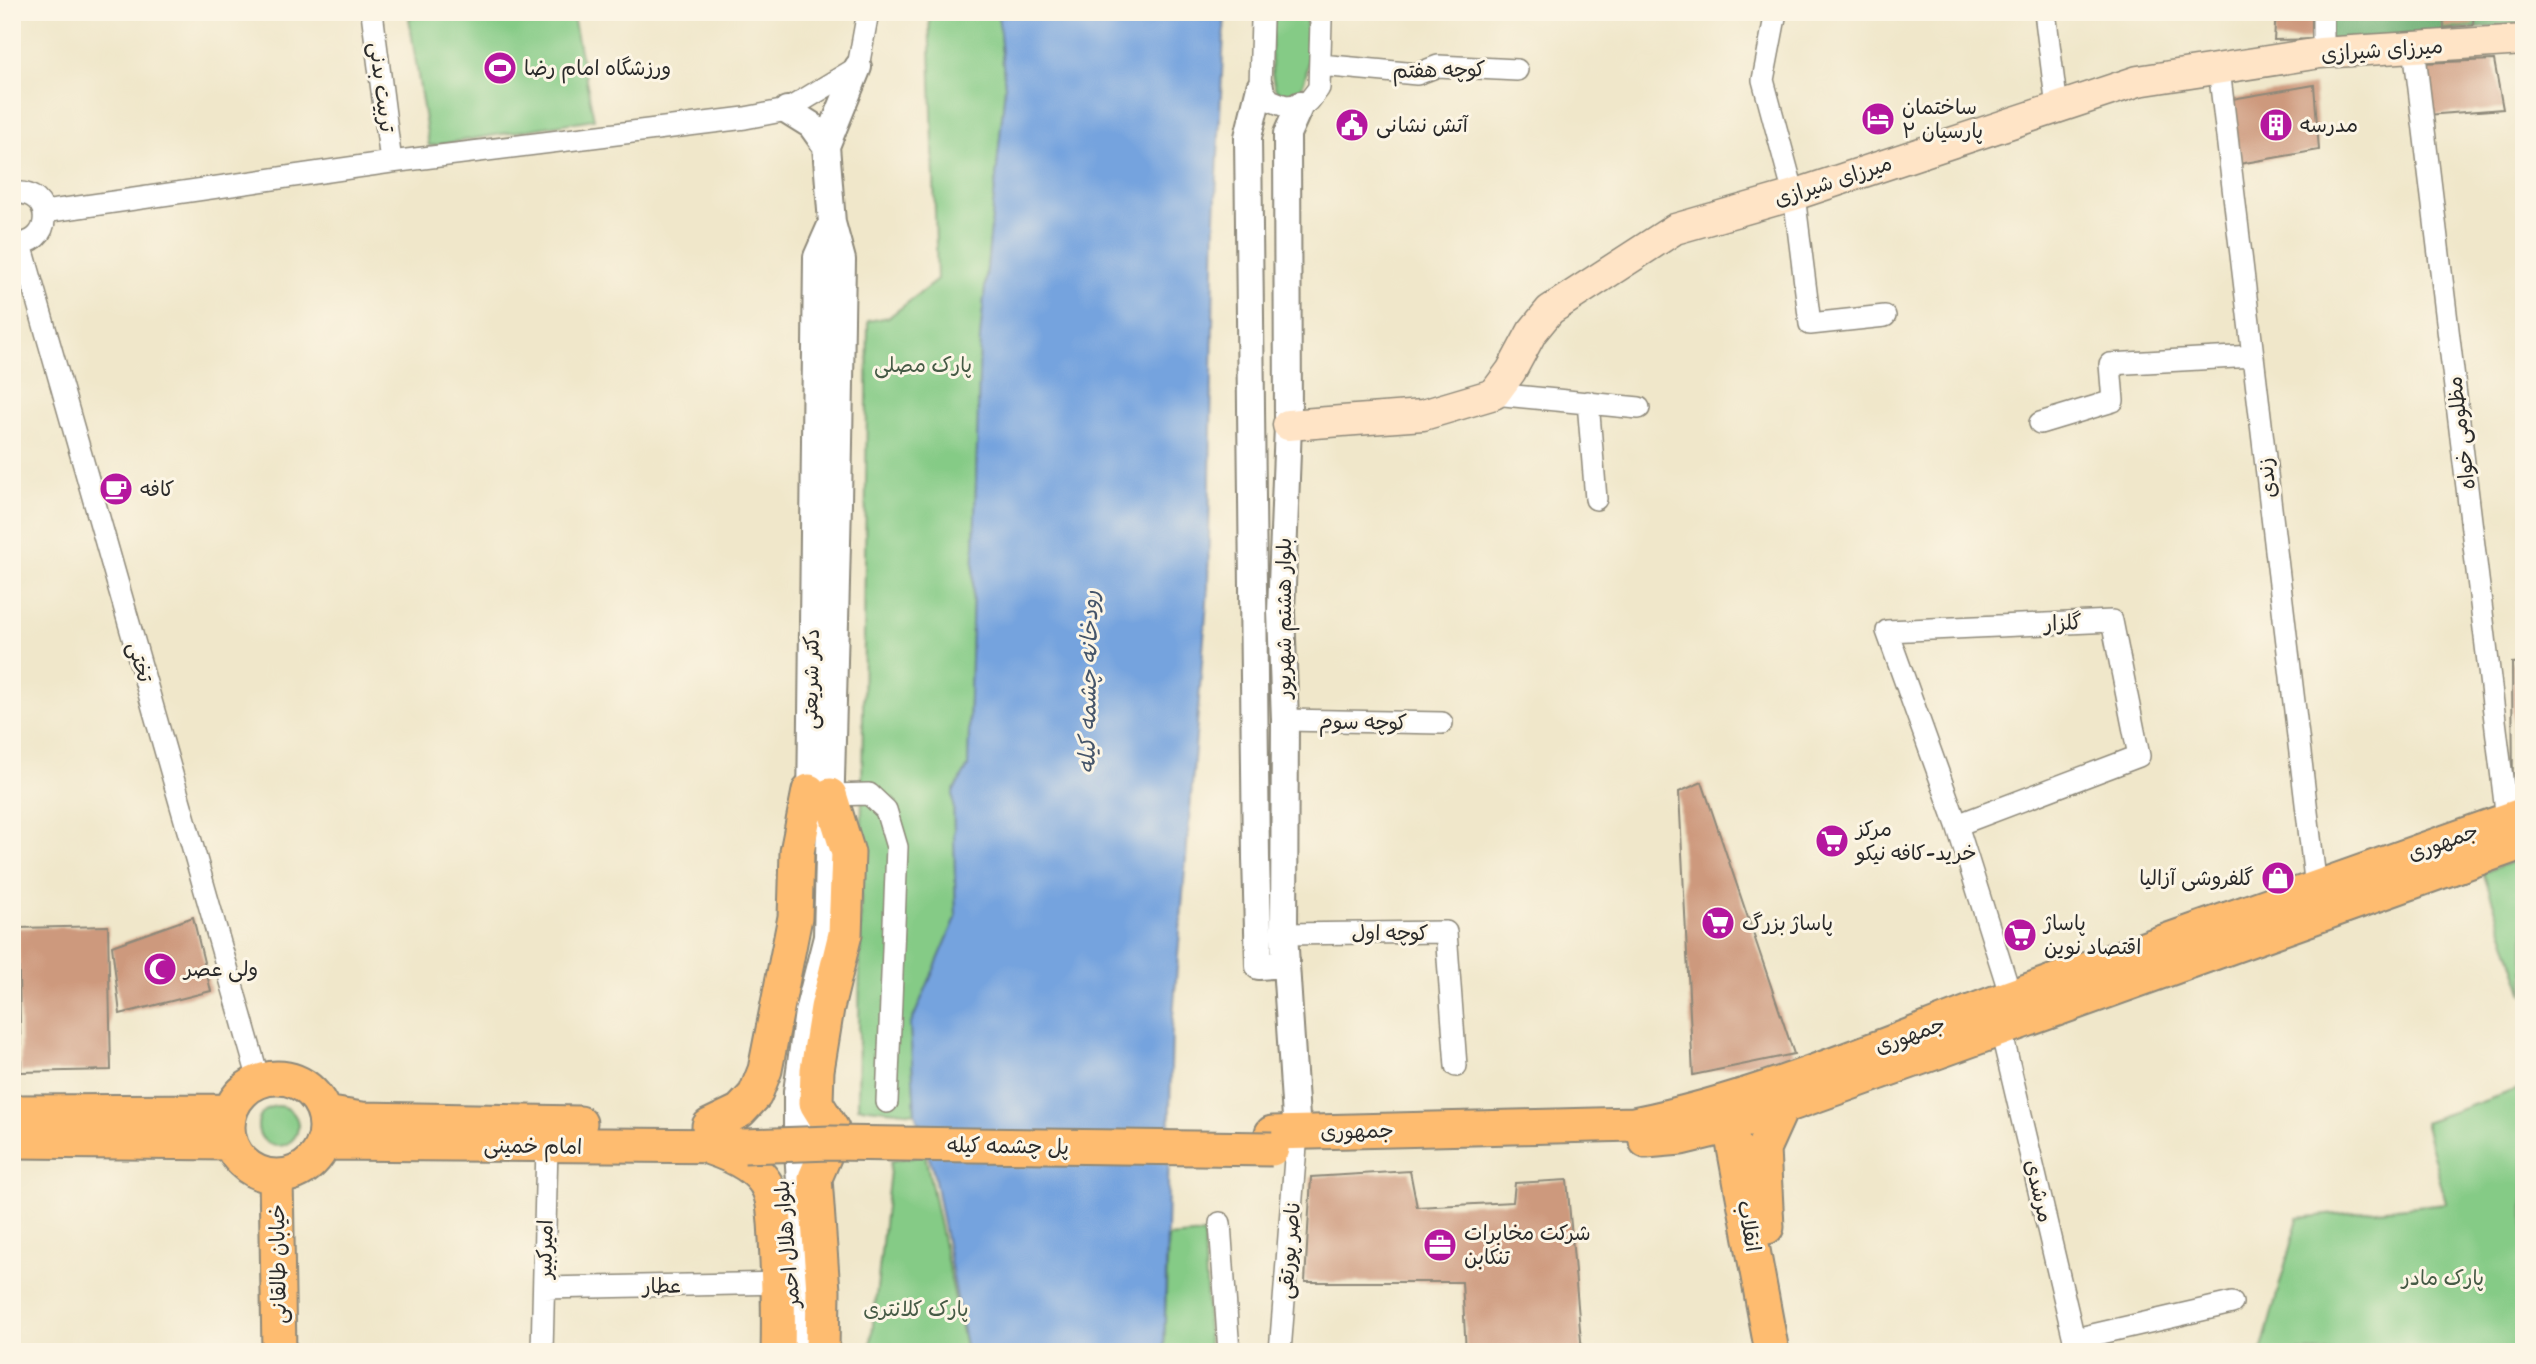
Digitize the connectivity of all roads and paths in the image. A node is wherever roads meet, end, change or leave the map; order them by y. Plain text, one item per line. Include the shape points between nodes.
1 (372, 12) edge
2 (868, 12) edge
3 (1265, 12) edge
4 (1776, 12) edge
5 (2045, 12) edge
6 (2323, 12) edge
7 (1323, 13) edge
8 (2524, 40) edge
9 (2414, 47) junction
10 (2320, 53) junction
11 (1320, 65) junction
12 (858, 67) junction
13 (2219, 69) junction
14 (1517, 70) dead end
15 (1260, 87) junction
16 (1300, 105) junction
17 (2057, 108) junction
18 (787, 110) junction
19 (826, 146) junction
20 (391, 162) junction
21 (13, 191) edge
22 (1794, 195) junction
23 (44, 212) junction
24 (17, 243) edge
25 (1885, 316) dead end
26 (2253, 356) junction
27 (1494, 394) junction
28 (1588, 402) junction
29 (1639, 408) dead end
30 (2040, 423) dead end
31 (1288, 425) junction
32 (1596, 499) dead end
33 (1284, 720) junction
34 (1442, 723) dead end
35 (820, 793) junction
36 (1957, 825) junction
37 (2518, 825) edge
38 (2316, 888) junction
39 (1283, 934) junction
40 (1272, 965) junction
41 (2011, 997) junction
42 (2001, 1030) junction
43 (1456, 1066) dead end
44 (258, 1080) junction
45 (887, 1102) dead end
46 (1782, 1107) junction
47 (12, 1112) edge
48 (1727, 1114) junction
49 (229, 1127) junction
50 (324, 1128) junction
51 (788, 1135) junction
52 (708, 1136) junction
53 (831, 1136) junction
54 (744, 1138) joint
55 (12, 1141) edge
56 (1284, 1141) junction
57 (547, 1146) junction
58 (276, 1177) junction
59 (1220, 1223) dead end
60 (779, 1283) junction
61 (544, 1288) junction
62 (2232, 1303) dead end
63 (2076, 1345) edge
64 (279, 1352) edge
65 (542, 1352) edge
66 (778, 1352) edge
67 (793, 1352) edge
68 (807, 1352) edge
69 (822, 1352) edge
70 (1229, 1352) edge
71 (1280, 1352) edge
72 (1773, 1352) edge

1 - 20 street, تربیت بدنی
2 - 12 street
3 - 15 street
4 - 22 street via 1763,80
5 - 17 street
6 - 10 street
7 - 11 street
8 - 9 main road, میرزای شیرازی
9 - 10 main road, میرزای شیرازی
9 - 37 street, مظلومی خواه
10 - 13 main road, میرزای شیرازی
11 - 14 street, کوچه هفتم via 1417,74 1438,66
11 - 16 street via 1319,88
12 - 18 street
12 - 19 street, دکتر شریعتی
13 - 17 main road, میرزای شیرازی via 2138,81
13 - 26 street, زندی
15 - 16 street via 1277,104
15 - 40 street, بلوار هشتم شهریور via 1248,137 1256,858
16 - 31 street, بلوار هشتم شهریور via 1287,134
17 - 22 main road, میرزای شیرازی
18 - 19 street via 811,125
18 - 20 street
19 - 35 street, دکتر شریعتی via 832,223 817,257 826,503
20 - 23 street
21 - 23 street via 36,198
22 - 25 street via 1810,324
22 - 27 main road, میرزای شیرازی via 1675,229 1550,310
23 - 24 street via 40,233
24 - 44 street, تختی
26 - 30 street via 2110,364 2113,401
26 - 38 street, زندی
27 - 28 street
27 - 31 main road via 1423,415
28 - 29 street
28 - 32 street
31 - 33 street, بلوار هشتم شهریور via 1281,612
33 - 34 street, کوچه سوم
33 - 39 street, بلوار هشتم شهریور
35 - 45 street via 869,794 886,810 897,847
35 - 51 street, دکتر شریعتی via 811,932 781,1086
35 - 52 main road via 797,852 795,917 765,1070 755,1096
35 - 53 main road via 848,853 845,933 817,1070 816,1103
36 - 36 street, گلزار via 1887,631 2112,621 2139,756
36 - 41 street, گلزار
37 - 38 main road, جمهوری
37 - 42 main road, جمهوری
38 - 41 main road, جمهوری
39 - 40 street, بلوار هشتم شهریور
39 - 43 street, کوچه اول via 1446,932
40 - 56 street, بلوار هشتم شهریور
41 - 48 main road, جمهوری via 1780,1083
42 - 46 main road, جمهوری
42 - 63 street, مرشدی
44 - 49 main road via 237,1096
44 - 50 main road via 280,1077 308,1088 318,1099
46 - 48 main road, جمهوری
46 - 72 main road, انقلاب via 1762,1149
47 - 49 main road
48 - 56 main road, جمهوری via 1681,1138 1627,1143
48 - 72 main road, انقلاب
49 - 55 main road
49 - 58 main road via 237,1156 247,1167
50 - 52 main road, امام خمینی via 362,1119
50 - 57 main road, امام خمینی
50 - 58 main road via 316,1157 291,1174
51 - 67 street, بلوار هلال احمر via 783,1215 794,1276
51 - 68 street, بلوار هلال احمر via 806,1275
52 - 54 main road, امام خمینی
52 - 57 main road, امام خمینی
52 - 60 main road via 769,1189
53 - 54 main road, پل چشمه کیله
53 - 56 main road, پل چشمه کیله
53 - 69 main road via 815,1178
56 - 71 street, ناصر پورتقی
57 - 61 street, امیرکبیر
58 - 64 main road, خیابان طالقانی
59 - 70 street
60 - 61 street, عطار
60 - 66 main road
61 - 65 street, امیرکبیر
62 - 63 street

